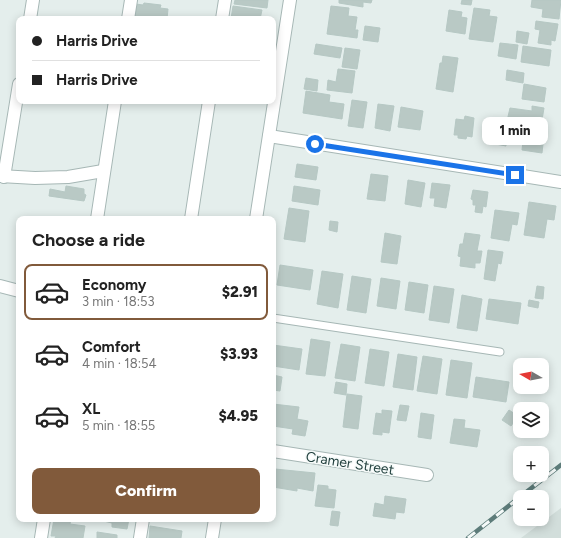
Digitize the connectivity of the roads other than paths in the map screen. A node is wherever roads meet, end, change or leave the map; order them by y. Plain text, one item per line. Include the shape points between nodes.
1 (33, 0) edge
2 (131, 0) edge
3 (225, 0) edge
4 (290, 0) edge
5 (30, 16) edge
6 (128, 16) edge
7 (222, 16) edge
8 (276, 91) edge
9 (16, 100) edge
10 (115, 104) edge
11 (210, 104) edge
12 (274, 104) edge
13 (269, 136) junction
14 (104, 171) junction
15 (2, 177) edge
16 (561, 182) edge
17 (97, 216) edge
18 (191, 216) edge
19 (256, 216) edge
20 (0, 286) edge
21 (16, 290) edge
22 (276, 318) edge
23 (500, 352) dead end
24 (276, 451) edge
25 (427, 475) dead end
26 (44, 522) edge
27 (143, 522) edge
28 (215, 522) edge
29 (41, 538) edge
30 (140, 538) edge
31 (212, 538) edge

1 - 5 street
2 - 6 street
3 - 7 street
4 - 8 street
9 - 15 street
10 - 14 street
11 - 18 street
12 - 13 street
13 - 16 street
13 - 19 street
14 - 15 street via 68,177
14 - 17 street
20 - 21 street
22 - 23 lane
24 - 25 street, Cramer Street
26 - 29 street
27 - 30 street
28 - 31 street

